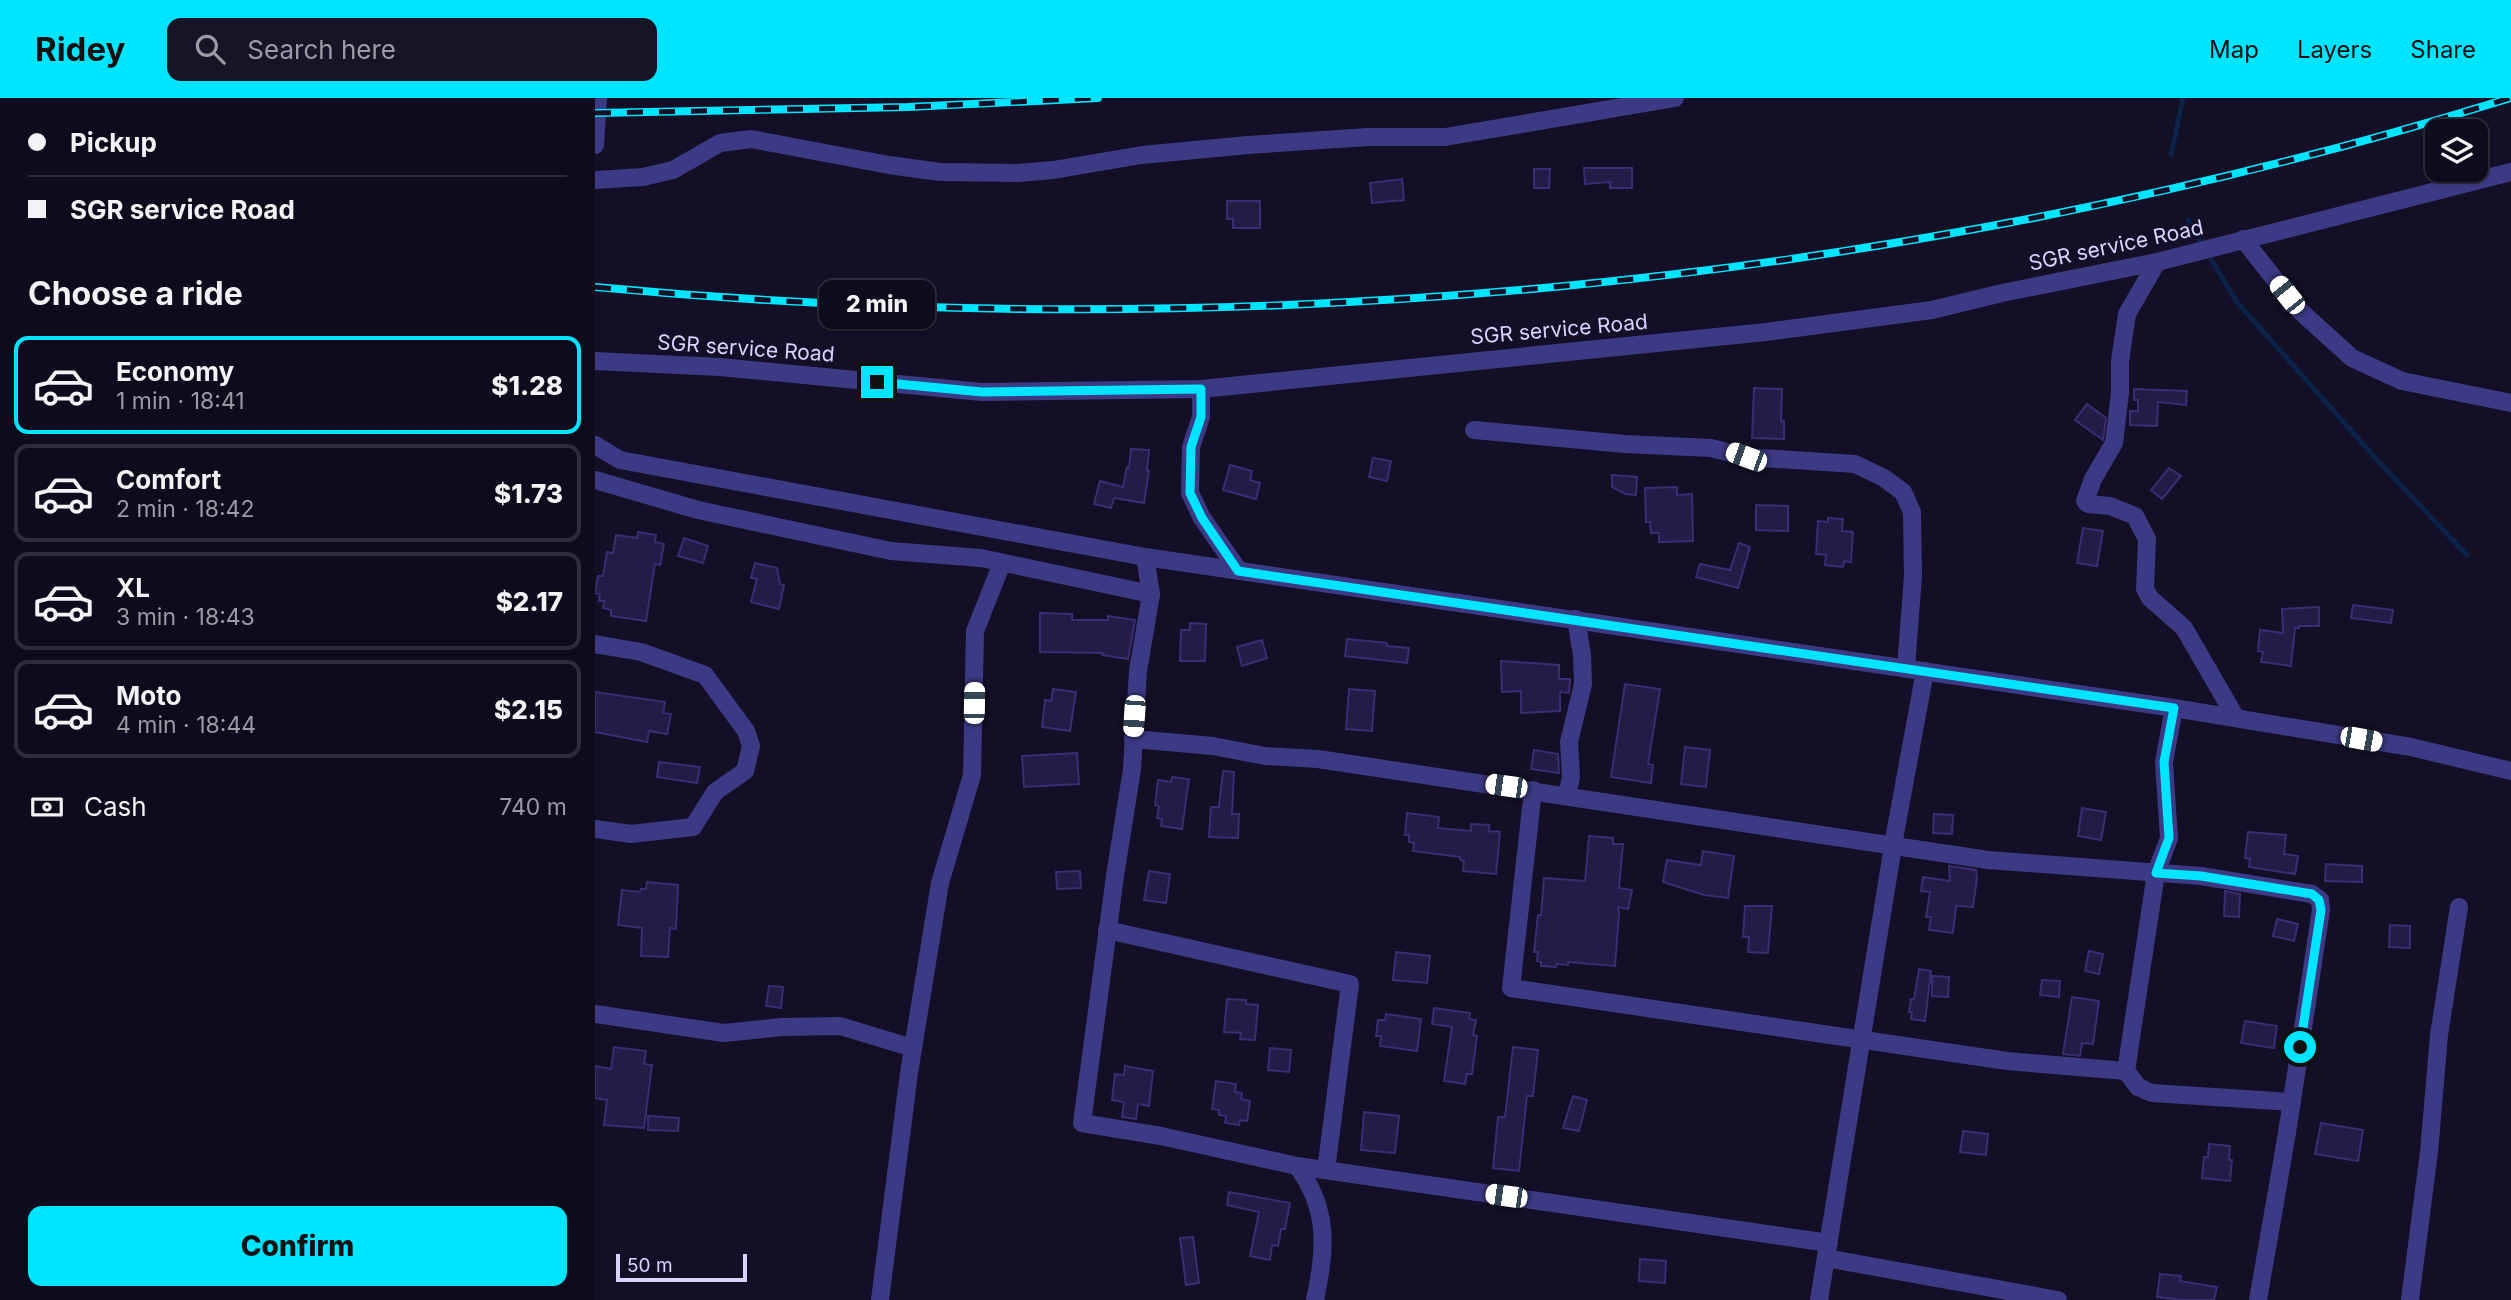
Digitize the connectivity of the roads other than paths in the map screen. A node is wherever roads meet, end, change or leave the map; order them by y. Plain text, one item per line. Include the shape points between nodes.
1 (598, 98) edge
2 (1675, 98) edge
3 (595, 145) edge
4 (2511, 172) edge
5 (595, 180) edge
6 (2243, 239) junction
7 (2157, 262) junction
8 (595, 361) edge
9 (1201, 389) junction
10 (2511, 403) edge
11 (1474, 429) dead end
12 (595, 445) edge
13 (595, 480) edge
14 (1145, 557) junction
15 (1002, 563) junction
16 (1238, 571) junction
17 (1151, 594) junction
18 (1576, 619) junction
19 (595, 644) edge
20 (1906, 668) junction
21 (1925, 671) junction
22 (2174, 708) junction
23 (2236, 718) junction
24 (1133, 739) junction
25 (2511, 771) edge
26 (1533, 790) junction
27 (1567, 796) junction
28 (595, 829) edge
29 (1893, 846) junction
30 (2156, 873) junction
31 (2459, 907) dead end
32 (1107, 930) junction
33 (595, 1014) edge
34 (1862, 1038) junction
35 (913, 1048) junction
36 (2126, 1071) junction
37 (2292, 1102) junction
38 (1297, 1166) junction
39 (1326, 1170) junction
40 (1827, 1250) junction
41 (880, 1300) edge
42 (1315, 1300) edge
43 (1819, 1300) edge
44 (2058, 1300) edge
45 (2258, 1300) edge
46 (2410, 1300) edge

1 - 3 street
2 - 5 street via 1445,137 1260,144 1018,173 940,172 751,139 720,143 673,170
4 - 6 street, SGR service Road
6 - 7 street, SGR service Road
6 - 10 street via 2299,310 2352,358 2402,382
7 - 9 street, SGR service Road via 1932,310 1766,332
7 - 23 street via 2127,314 2114,443 2085,501 2135,516 2147,539 2145,589 2184,628
8 - 9 street, SGR service Road via 982,392
9 - 16 street via 1201,417 1191,447 1190,493
11 - 20 street via 1855,464 1884,478 1903,492 1912,512
12 - 14 street via 620,460
13 - 15 street via 698,510 891,551
14 - 16 street
14 - 17 street
15 - 17 street
15 - 35 street via 975,631 972,775 940,883
16 - 18 street
17 - 24 street
18 - 20 street
18 - 27 street via 1583,684 1569,742
19 - 28 street via 641,653 705,675 746,731 751,746 745,771 715,792 692,827 631,834
20 - 21 street
21 - 22 street
21 - 29 street
22 - 23 street
22 - 30 street via 2164,762 2169,838
23 - 25 street via 2411,747
24 - 26 street via 1318,759
24 - 32 street
26 - 27 street
26 - 34 street via 1511,988
27 - 29 street
29 - 30 street via 1987,860
29 - 34 street
30 - 36 street
30 - 37 street via 2300,892 2319,900
31 - 46 street via 2439,1035
32 - 38 street via 1082,1123
32 - 39 street via 1350,984
33 - 35 street via 724,1033 840,1026
34 - 36 street via 2007,1060
34 - 40 street
35 - 41 street
36 - 37 street via 2138,1087 2152,1093
37 - 45 street
38 - 39 street
38 - 42 street via 1311,1184 1322,1214 1323,1267
39 - 40 street
40 - 43 street
40 - 44 street

